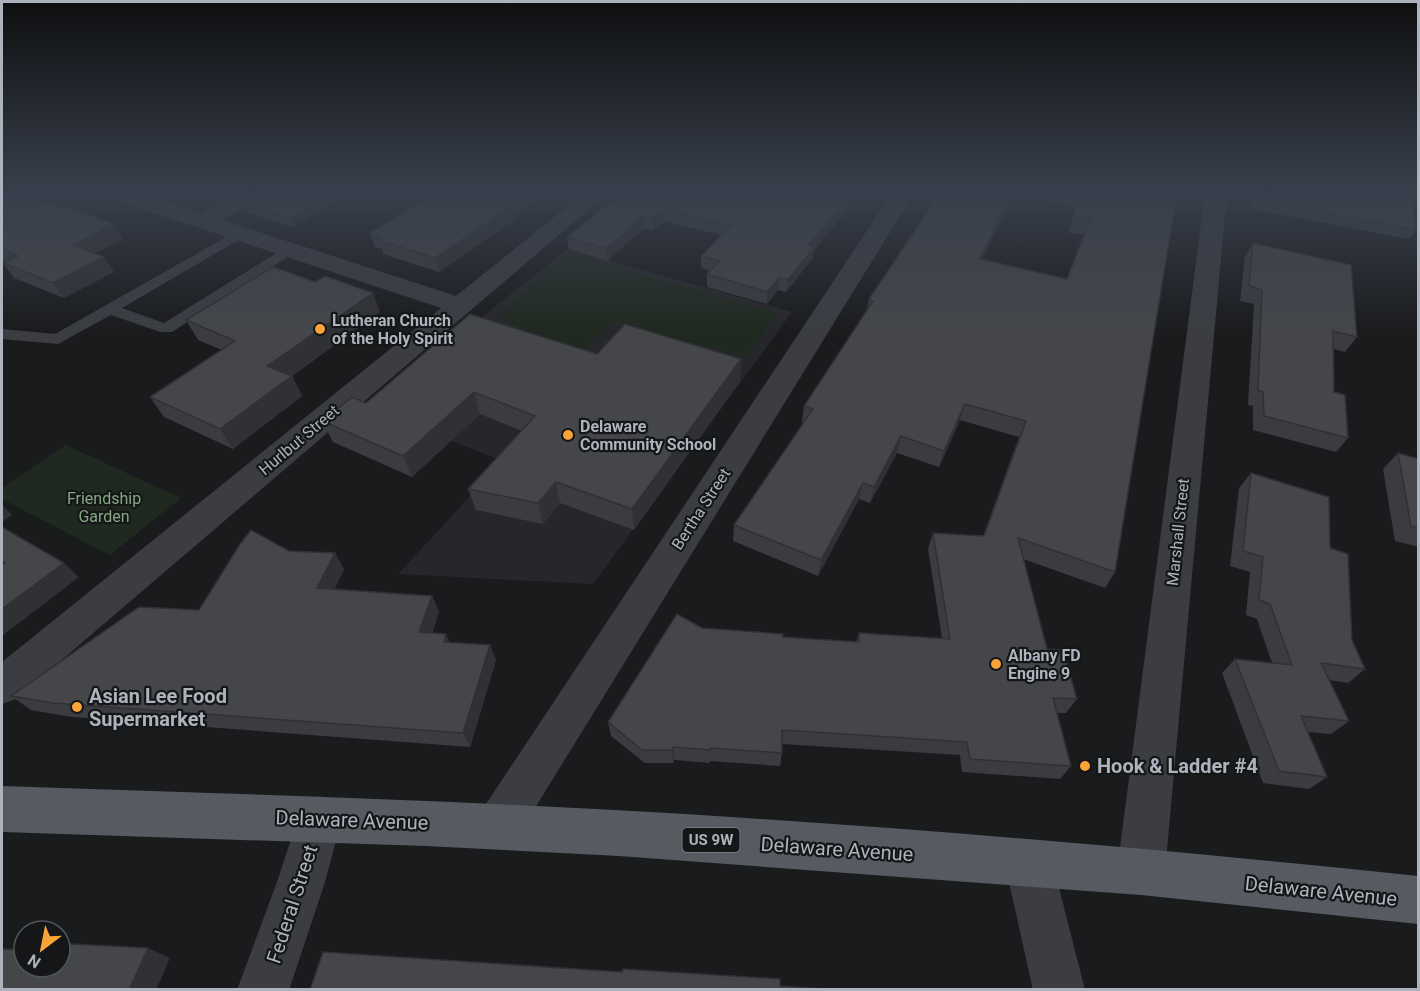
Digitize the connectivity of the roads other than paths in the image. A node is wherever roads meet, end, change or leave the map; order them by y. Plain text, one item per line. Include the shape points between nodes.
1 (230, 239) edge
2 (264, 239) edge
3 (541, 239) edge
4 (873, 239) edge
5 (1211, 239) edge
6 (293, 249) junction
7 (461, 306) junction
8 (110, 309) junction
9 (2, 334) edge
10 (2, 686) edge
11 (2, 809) edge
12 (319, 819) junction
13 (498, 826) junction
14 (1029, 864) junction
15 (1141, 871) junction
16 (1419, 900) edge
17 (263, 990) edge
18 (1059, 990) edge

1 - 8 lane
2 - 6 street
3 - 7 street, Hurlbut Street
4 - 13 street, Bertha Street
5 - 15 street, Marshall Street
6 - 7 street
6 - 8 lane via 166,329
7 - 10 street, Hurlbut Street
8 - 9 lane via 58,339
11 - 12 main road, Delaware Avenue / US 9W
12 - 13 main road, Delaware Avenue / US 9W
12 - 17 street, Federal Street
13 - 14 main road, Delaware Avenue / US 9W
14 - 15 main road, Delaware Avenue / US 9W
14 - 18 street
15 - 16 main road, Delaware Avenue / US 9W

